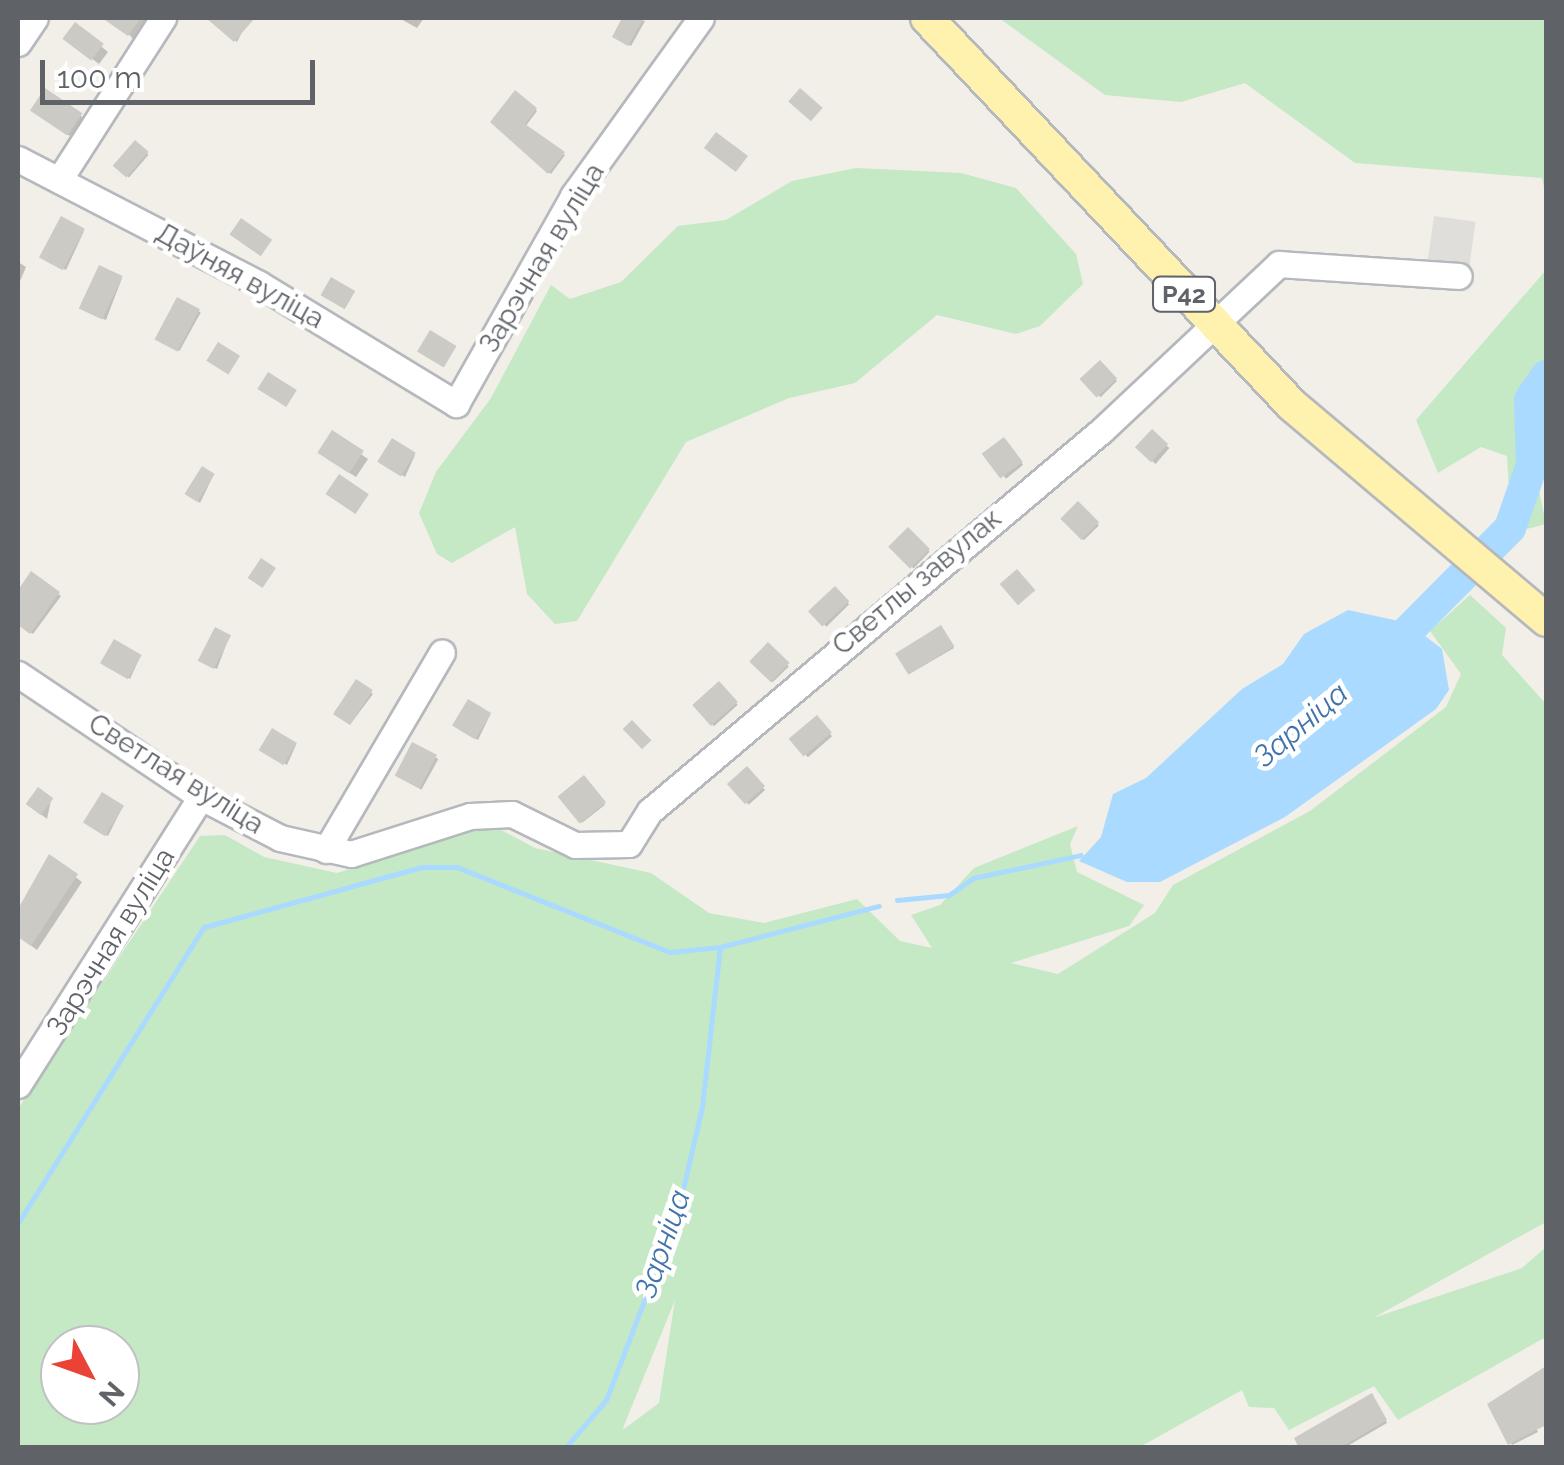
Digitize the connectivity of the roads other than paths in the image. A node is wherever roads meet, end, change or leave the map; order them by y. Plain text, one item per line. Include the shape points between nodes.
1 (35, 18) edge
2 (164, 18) edge
3 (701, 18) edge
4 (928, 18) edge
5 (18, 42) edge
6 (18, 159) edge
7 (59, 180) junction
8 (1458, 276) dead end
9 (1198, 341) junction
10 (456, 404) joint
11 (1546, 620) edge
12 (442, 652) dead end
13 (18, 674) edge
14 (200, 796) junction
15 (629, 844) joint
16 (326, 850) junction
17 (18, 1084) edge

1 - 5 street
2 - 7 street
3 - 10 street, Зарэчная вуліца via 574,196
4 - 9 main road, Р42
6 - 7 street, Даўняя вуліца
7 - 10 street, Даўняя вуліца via 304,310
8 - 9 street, Светлы завулак via 1280,264
9 - 11 main road, Р42
9 - 15 street, Светлы завулак via 650,811
12 - 16 street
13 - 14 street, Светлая вуліца
14 - 16 street, Светлая вуліца
14 - 17 street, Зарэчная вуліца
15 - 16 street, Светлая вуліца via 575,845 512,814 470,816 387,848

